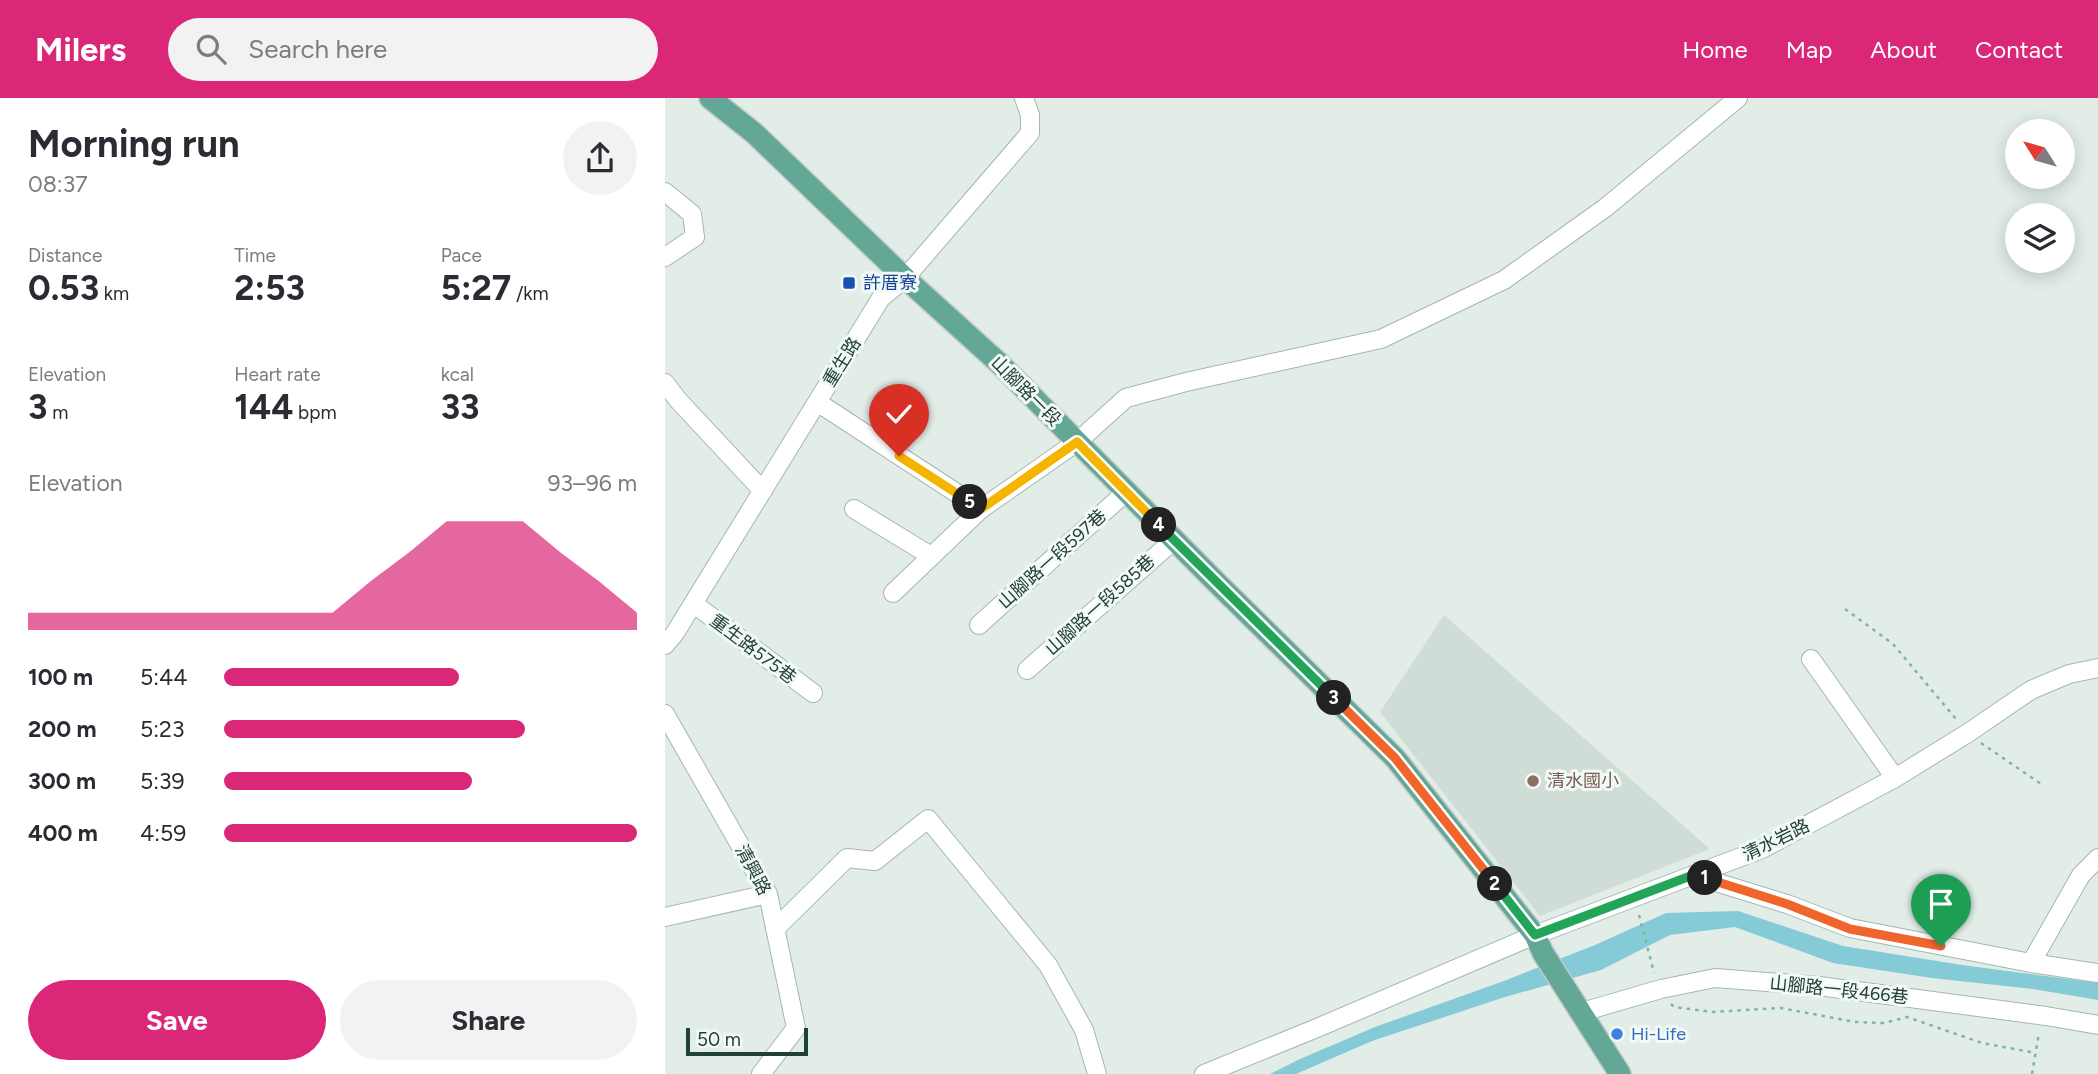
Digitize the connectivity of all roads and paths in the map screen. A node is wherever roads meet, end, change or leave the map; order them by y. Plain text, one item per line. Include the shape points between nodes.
1 (710, 98) edge
2 (1024, 98) edge
3 (1738, 98) edge
4 (665, 192) edge
5 (665, 257) edge
6 (905, 278) junction
7 (665, 383) edge
8 (817, 402) junction
9 (1077, 442) junction
10 (763, 491) junction
11 (1126, 492) junction
12 (854, 509) dead end
13 (981, 509) junction
14 (1174, 540) junction
15 (931, 556) junction
16 (893, 593) dead end
17 (694, 604) junction
18 (1845, 609) dead end
19 (979, 625) dead end
20 (665, 645) edge
21 (1811, 659) dead end
22 (2098, 668) edge
23 (1027, 670) dead end
24 (813, 693) dead end
25 (665, 714) edge
26 (1968, 733) junction
27 (1895, 778) junction
28 (2045, 786) dead end
29 (2098, 858) edge
30 (1693, 875) junction
31 (768, 894) junction
32 (1638, 911) dead end
33 (665, 917) edge
34 (775, 929) junction
35 (1539, 944) junction
36 (1651, 962) dead end
37 (2031, 963) junction
38 (2098, 973) edge
39 (1661, 989) junction
40 (1578, 1006) junction
41 (2042, 1016) junction
42 (2098, 1026) edge
43 (2036, 1053) junction
44 (761, 1074) edge
45 (1097, 1074) edge
46 (1204, 1074) edge
47 (1620, 1074) edge
48 (2032, 1074) edge

1 - 6 main road, 山腳路一段 via 754,133
2 - 6 street, 重生路 via 1030,133
3 - 9 street via 1605,208 1504,280 1381,339 1126,398
4 - 5 street via 692,214 695,237
6 - 8 street, 重生路 via 881,298
6 - 9 main road, 山腳路一段
7 - 10 street
8 - 10 street, 重生路
8 - 13 street
9 - 11 main road, 山腳路一段
9 - 13 street
10 - 17 street, 重生路
11 - 14 main road, 山腳路一段
11 - 19 street, 山腳路一段597巷
12 - 15 street
13 - 15 street
14 - 23 street, 山腳路一段585巷
14 - 35 main road, 山腳路一段 via 1395,758
15 - 16 street
17 - 20 street, 重生路
17 - 24 street, 重生路575巷
18 - 26 path via 1893,644
21 - 27 street
22 - 26 street, 清水岩路 via 2031,690
25 - 31 street, 清興路
26 - 27 street, 清水岩路
26 - 28 path
27 - 30 street, 清水岩路 via 1762,849
29 - 37 street via 2081,875
30 - 35 street, 清水岩路
30 - 37 street via 1850,929
31 - 33 street
31 - 34 street, 清興路
32 - 36 path
34 - 44 street, 清興路 via 796,1028
34 - 45 street via 847,858 875,861 928,819 1048,965 1084,1030
35 - 40 main road, 山腳路一段
35 - 46 street, 清水岩路
37 - 38 street
39 - 40 street, 山腳路一段466巷
39 - 41 street, 山腳路一段466巷 via 1714,978 1819,986
39 - 43 path via 1674,1007 1713,1012 1781,1008 1884,1023 1907,1017 1982,1043
40 - 47 main road
41 - 42 street, 山腳路一段466巷
41 - 43 path
43 - 48 path

